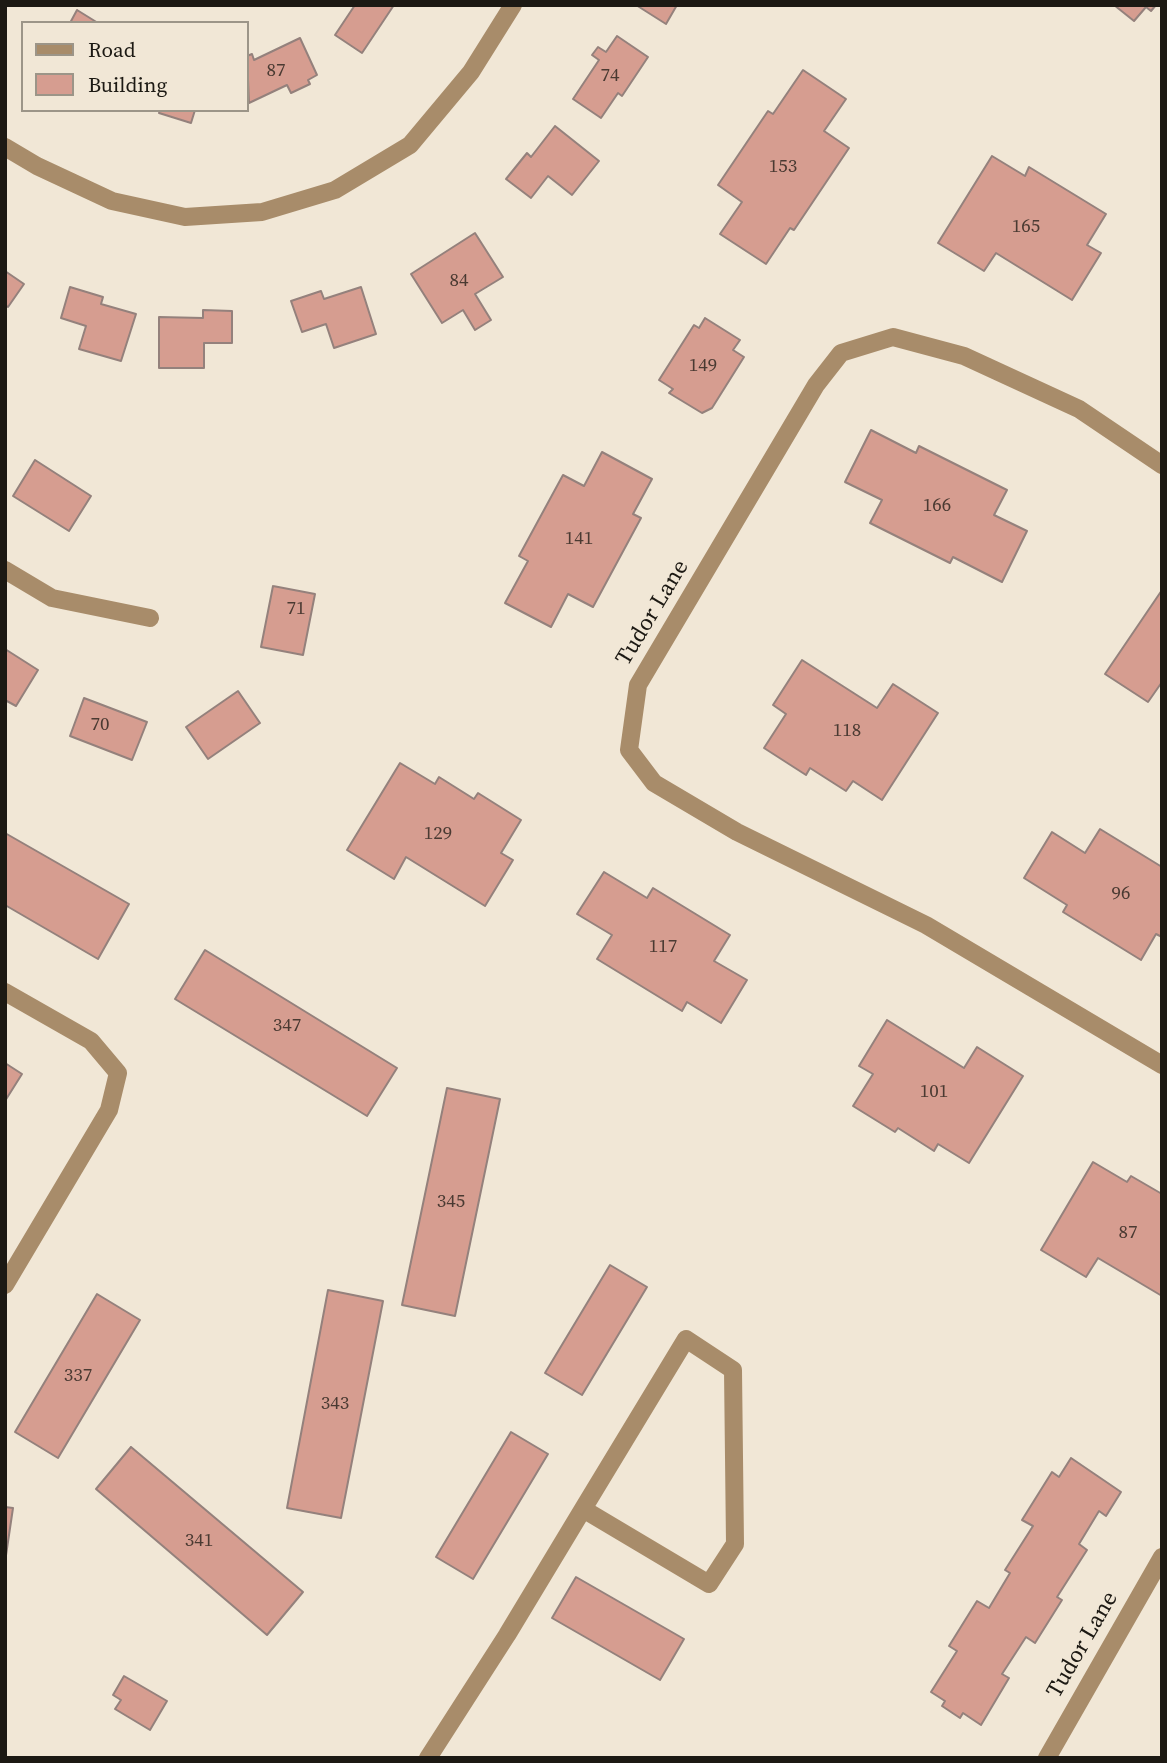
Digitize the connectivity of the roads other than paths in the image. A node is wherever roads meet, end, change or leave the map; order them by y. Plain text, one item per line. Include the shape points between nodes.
1 (513, 5) edge
2 (5, 147) edge
3 (1162, 465) edge
4 (5, 570) edge
5 (150, 618) dead end
6 (5, 992) edge
7 (1162, 1065) edge
8 (5, 1284) edge
9 (583, 1509) junction
10 (1162, 1557) edge
11 (428, 1758) edge
12 (1047, 1758) edge

1 - 2 street via 471,72 410,145 335,190 262,212 185,217 111,201
3 - 7 street, Tudor Lane via 1079,409 964,356 893,337 841,353 816,385 638,685 629,750 653,783 737,832 926,925
4 - 5 street via 52,598
6 - 8 street via 91,1041 118,1073 109,1110
9 - 9 street via 686,1339 733,1370 734,1544 709,1584
9 - 11 street
10 - 12 street, Tudor Lane

